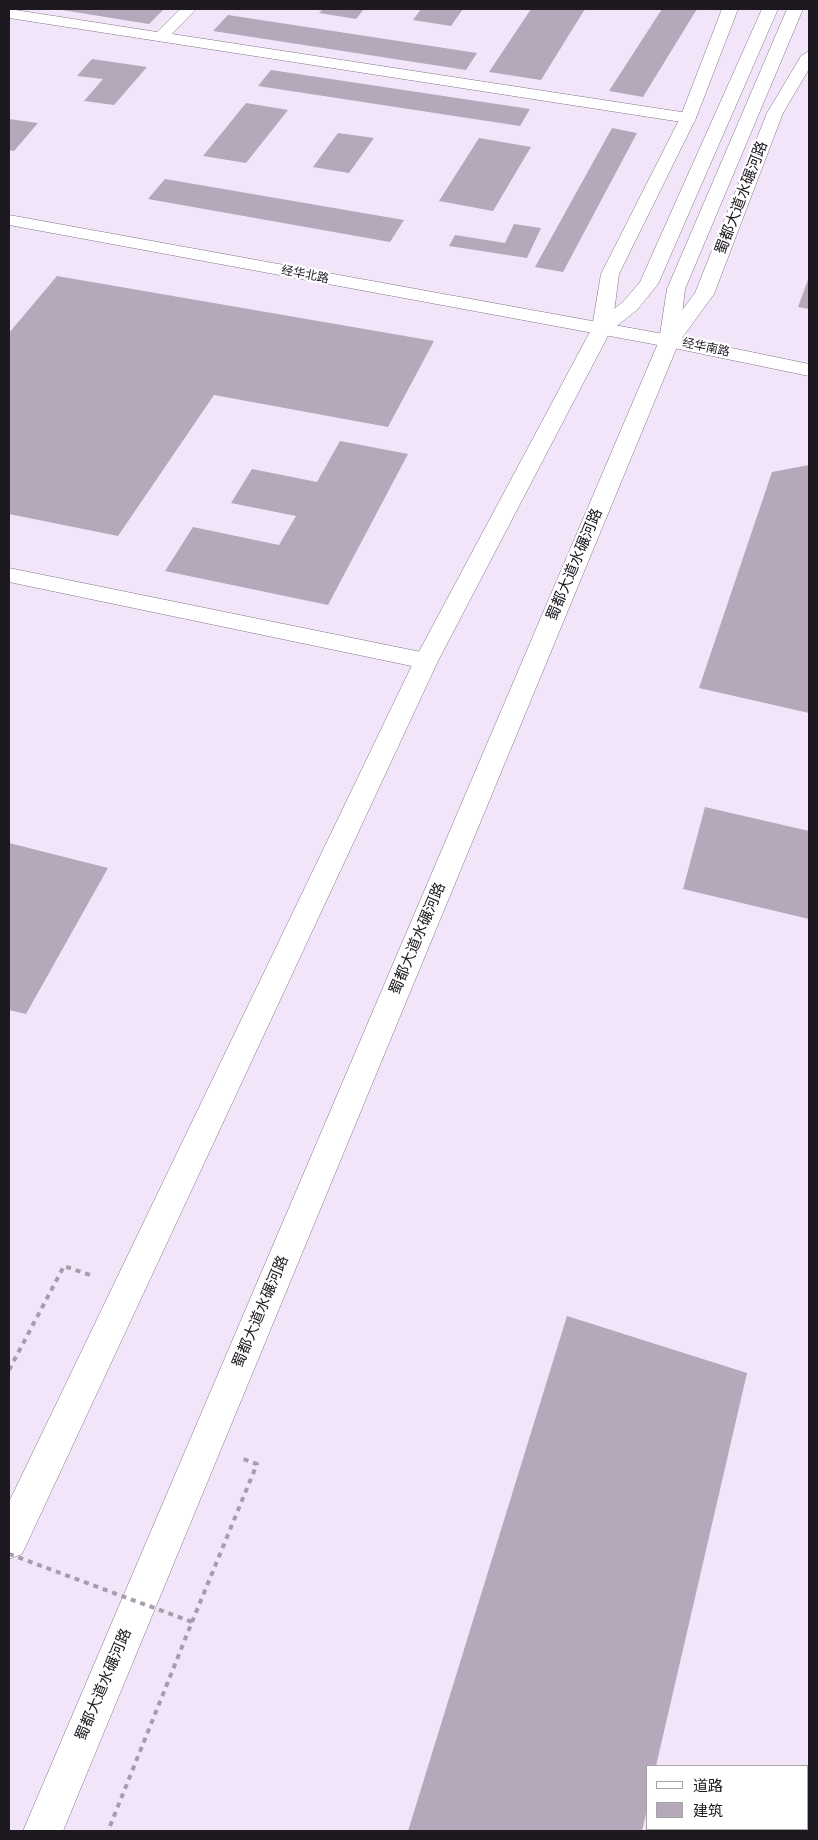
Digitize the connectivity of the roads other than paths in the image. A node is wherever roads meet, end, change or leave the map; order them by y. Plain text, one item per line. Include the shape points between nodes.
1 (188, 9) edge
2 (730, 9) edge
3 (770, 9) edge
4 (795, 9) edge
5 (9, 14) edge
6 (749, 18) dead end
7 (804, 28) dead end
8 (161, 37) junction
9 (809, 56) edge
10 (753, 107) junction
11 (688, 118) junction
12 (719, 128) junction
13 (9, 220) edge
14 (602, 328) junction
15 (669, 341) junction
16 (809, 370) edge
17 (9, 576) edge
18 (426, 661) junction
19 (9, 1541) edge
20 (43, 1831) edge

1 - 8 main road
2 - 11 main road
3 - 12 main road
4 - 10 main road
5 - 8 main road
6 - 12 main road
7 - 10 main road
8 - 11 main road
9 - 15 main road, 蜀都大道水碾河路 via 775,113 704,294
10 - 15 main road via 676,289
11 - 14 main road via 610,274
12 - 14 main road via 649,284 630,306
13 - 14 main road, 经华北路
14 - 15 main road, 经华南路
14 - 18 main road
15 - 16 main road, 经华南路
15 - 20 main road, 蜀都大道水碾河路
17 - 18 main road
18 - 19 main road

